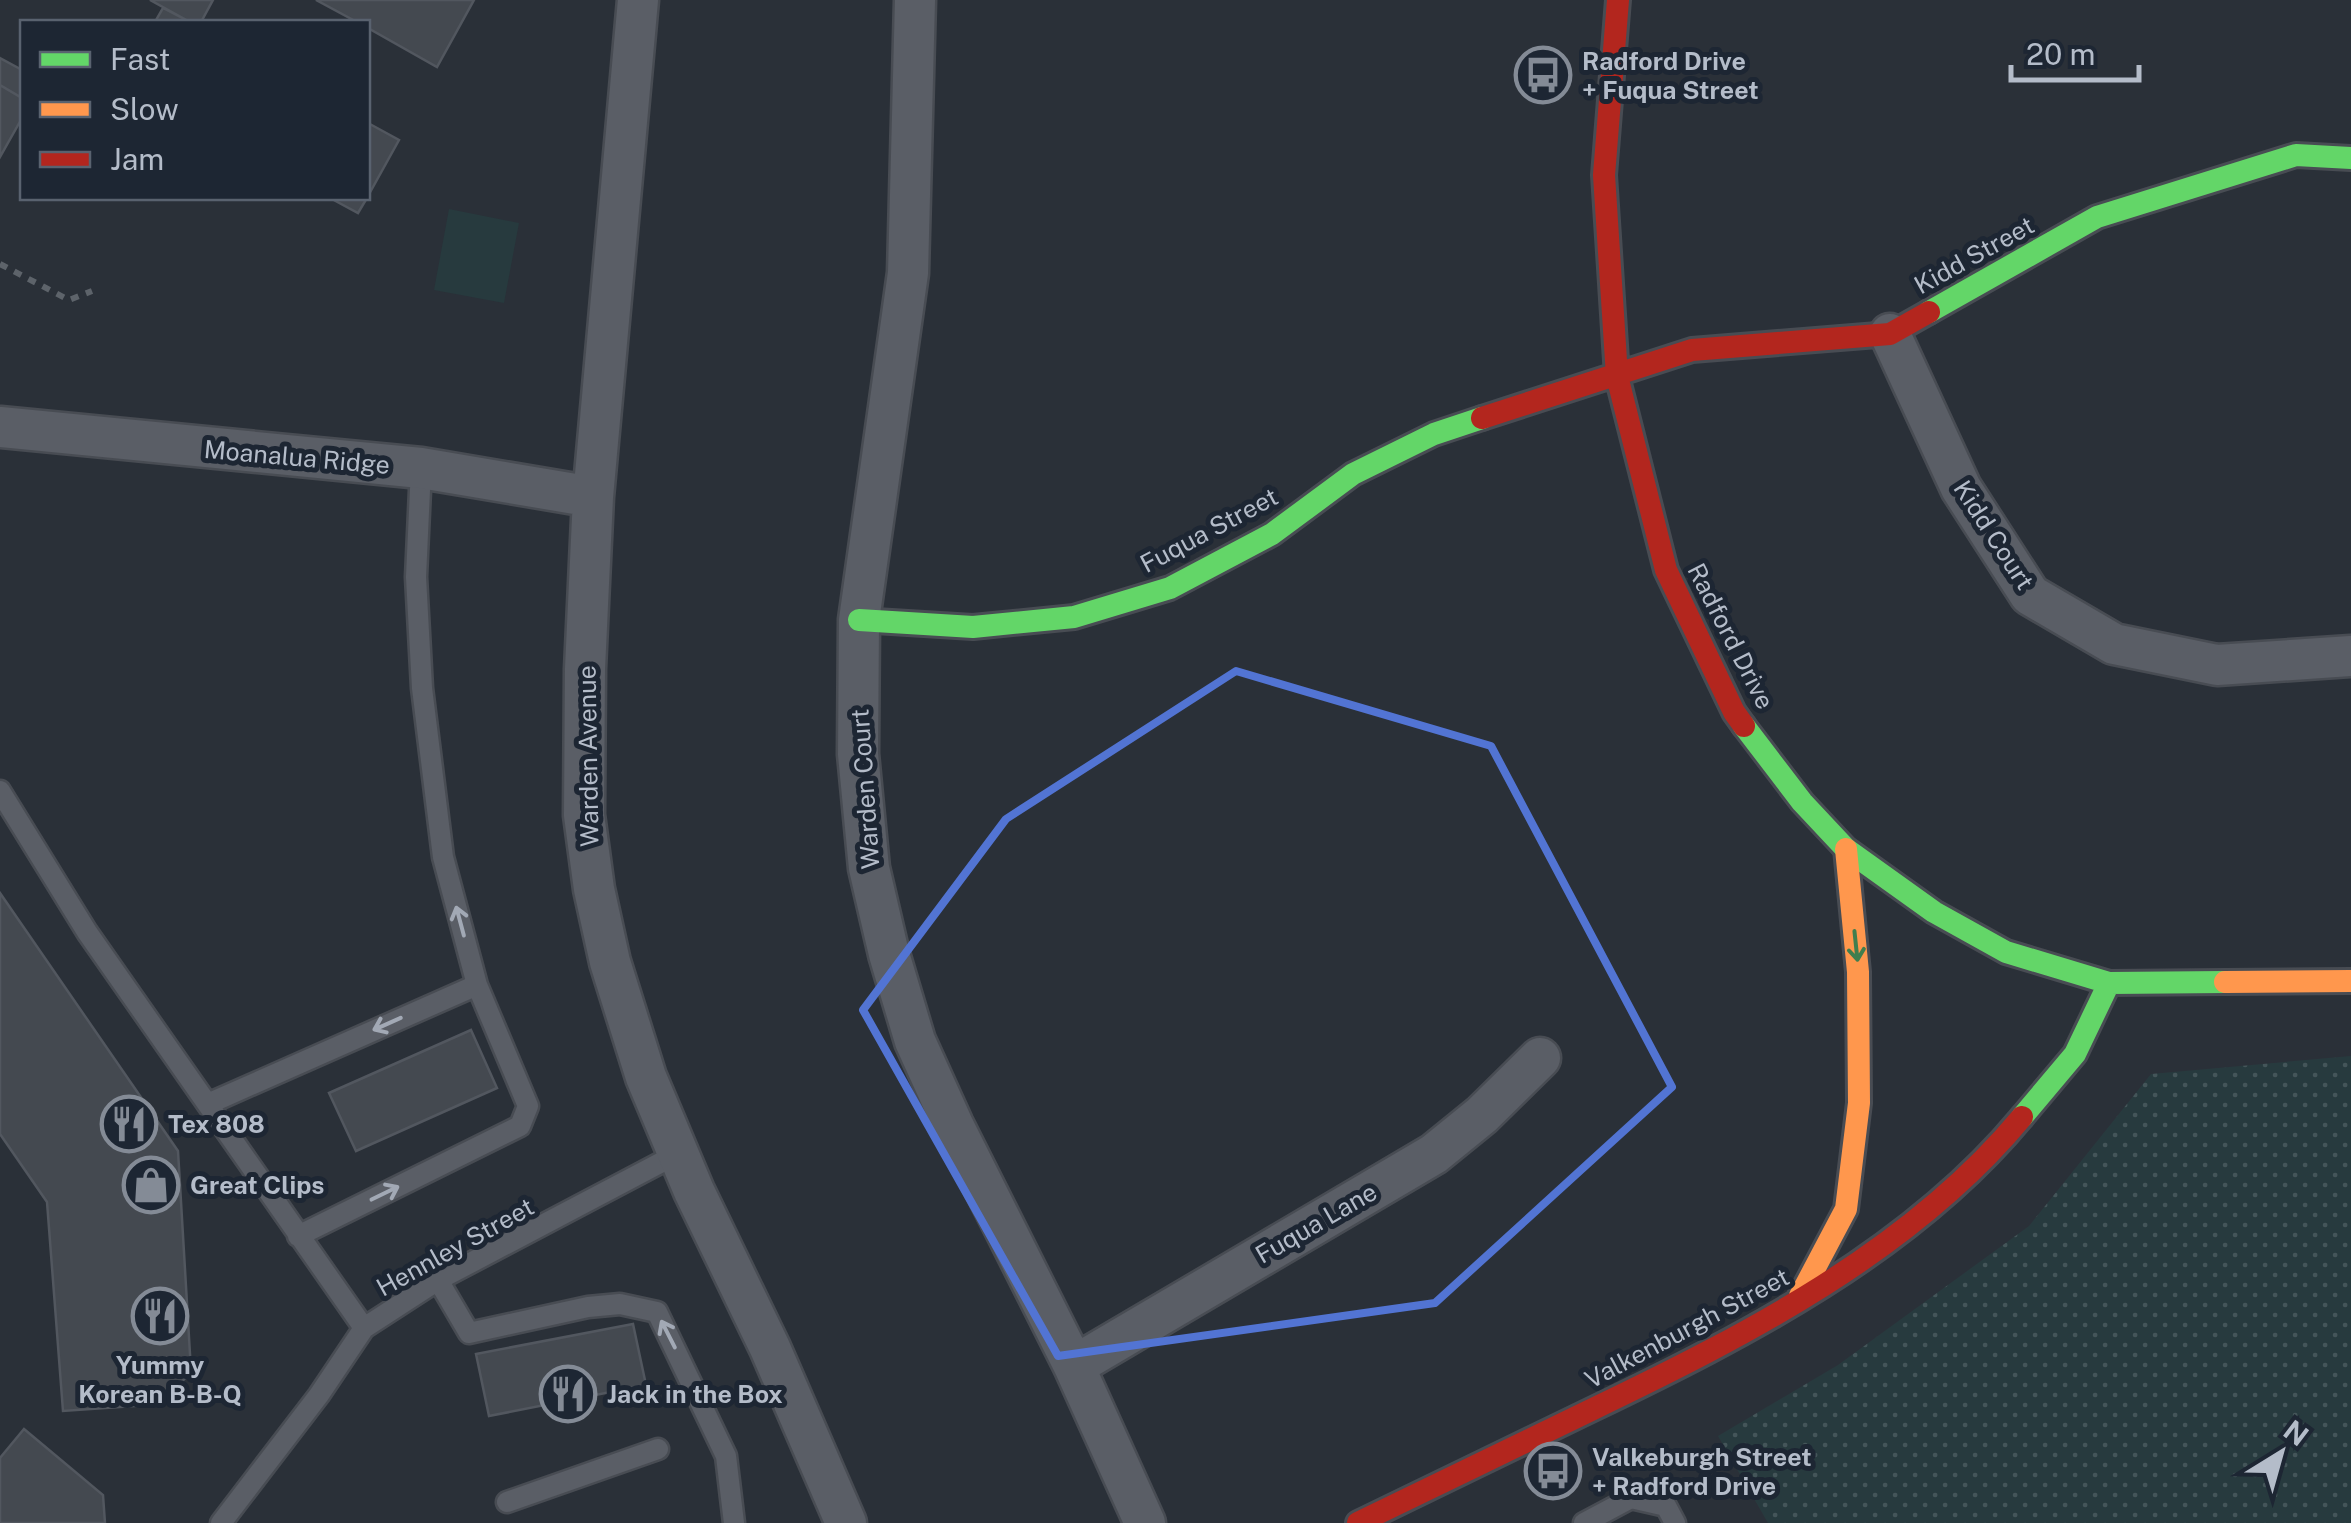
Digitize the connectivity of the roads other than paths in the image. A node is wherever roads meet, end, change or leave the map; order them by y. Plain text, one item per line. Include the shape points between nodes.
1 (638, 0) edge
2 (915, 0) edge
3 (1618, 0) edge
4 (2351, 158) edge
5 (1890, 334) junction
6 (1617, 376) junction
7 (0, 427) edge
8 (420, 468) junction
9 (593, 497) junction
10 (859, 620) junction
11 (2351, 656) edge
12 (0, 790) edge
13 (1846, 849) junction
14 (2351, 980) edge
15 (2109, 983) junction
16 (476, 985) junction
17 (1540, 1058) dead end
18 (210, 1102) junction
19 (679, 1153) junction
20 (298, 1236) junction
21 (438, 1280) junction
22 (1796, 1304) junction
23 (364, 1328) junction
24 (1074, 1366) junction
25 (658, 1449) dead end
26 (507, 1502) dead end
27 (1398, 1502) junction
28 (220, 1523) edge
29 (734, 1523) edge
30 (846, 1523) edge
31 (1145, 1523) edge
32 (1358, 1523) edge
33 (1410, 1523) edge
34 (1584, 1523) edge
35 (1674, 1523) edge

1 - 9 street, Warden Avenue
2 - 10 street, Warden Court via 908,273
3 - 6 street, Radford Drive via 1604,175
4 - 5 street, Kidd Street via 2296,155 2097,217
5 - 6 street, Kidd Street via 1692,350
5 - 11 street, Kidd Court via 1961,488 2030,594 2114,644 2200,662
6 - 10 street, Fuqua Street via 1434,434 1353,474 1272,534 1170,588 1074,616 1007,624
6 - 13 street, Radford Drive via 1666,570 1734,712
7 - 8 street, Moanalua Ridge
8 - 9 street, Moanalua Ridge
16 -> 8 lane via 443,856 421,670
9 - 19 street, Warden Avenue via 584,688 591,870 610,962 646,1077
10 - 24 street, Warden Court via 858,754 869,868 889,954 916,1042 953,1125
12 - 18 lane via 87,932
13 - 15 street, Radford Drive via 1934,912 2006,952
13 -> 22 street via 1858,972 1860,1103 1846,1209
14 - 15 street, Radford Drive
15 - 22 street, Valkenburgh Street via 2074,1054 1987,1160 1920,1218
16 -> 18 lane
20 -> 16 lane via 520,1126 528,1106
17 - 24 street, Fuqua Lane via 1434,1154
18 - 20 lane
19 - 21 lane, Hennley Street
19 - 30 street, Warden Avenue
20 - 23 lane
21 - 23 lane, Hennley Street
29 -> 21 lane via 726,1456 657,1312 604,1305 469,1333
22 - 27 street, Valkenburgh Street via 1704,1356
23 - 28 lane, Hennley Street
24 - 31 street, Warden Court
25 - 26 lane
27 - 32 street, Valkenburgh Street
27 - 33 lane
34 - 35 lane via 1631,1498 1666,1506

